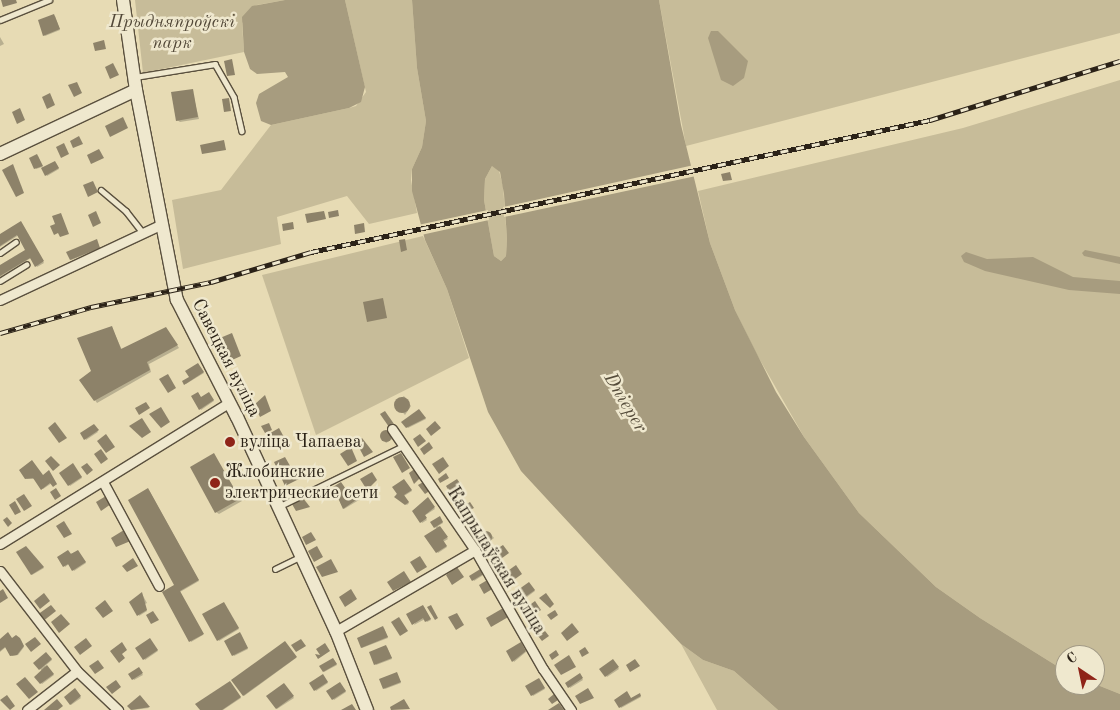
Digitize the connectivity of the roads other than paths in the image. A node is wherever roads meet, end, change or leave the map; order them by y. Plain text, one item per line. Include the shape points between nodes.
1 (50, 0) edge
2 (123, 0) edge
3 (0, 20) edge
4 (135, 84) junction
5 (242, 131) dead end
6 (0, 154) edge
7 (101, 190) dead end
8 (160, 225) junction
9 (143, 233) junction
10 (16, 242) dead end
11 (0, 253) edge
12 (26, 265) dead end
13 (0, 281) edge
14 (0, 300) edge
15 (230, 402) junction
16 (392, 429) dead end
17 (403, 446) junction
18 (103, 482) junction
19 (278, 507) junction
20 (0, 544) edge
21 (475, 550) junction
22 (301, 557) junction
23 (275, 569) dead end
24 (0, 571) edge
25 (159, 586) dead end
26 (336, 631) junction
27 (77, 671) junction
28 (28, 710) edge
29 (118, 710) edge
30 (367, 710) edge
31 (571, 710) edge

1 - 3 lane
2 - 4 main road, Савецкая вуліца
4 - 5 lane via 214,64 234,97
4 - 6 main road
4 - 8 main road, Савецкая вуліца
7 - 9 lane via 126,211
8 - 9 street
8 - 15 main road, Савецкая вуліца via 177,300
9 - 14 street
10 - 11 lane
12 - 13 lane
15 - 18 street
15 - 19 main road, Савецкая вуліца
16 - 17 street, Капрылаўская вуліца
17 - 19 lane
17 - 21 street, Капрылаўская вуліца
18 - 20 street
18 - 25 street
19 - 22 main road, Савецкая вуліца
21 - 26 street
21 - 31 street, Капрылаўская вуліца
22 - 23 lane
22 - 26 main road, Савецкая вуліца
24 - 27 street
26 - 30 main road, Савецкая вуліца
27 - 28 street
27 - 29 street

